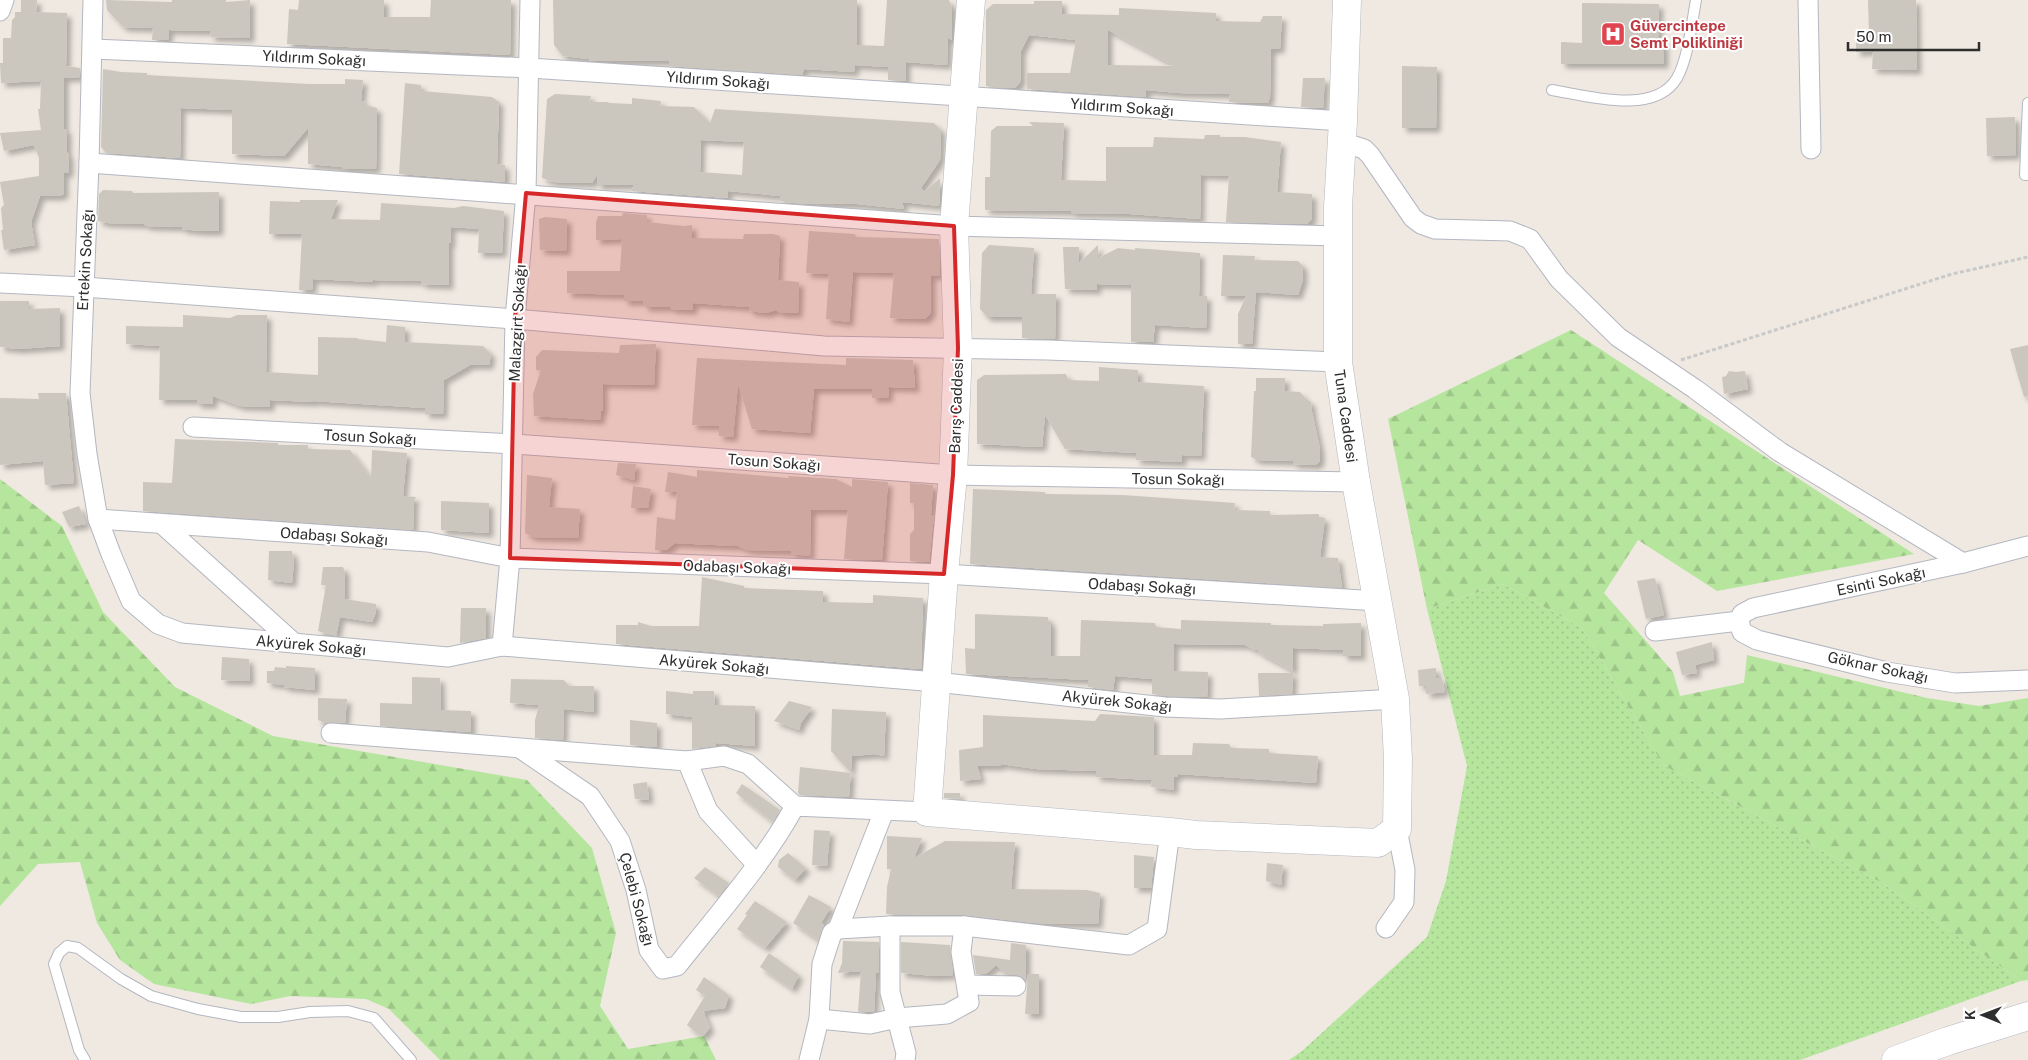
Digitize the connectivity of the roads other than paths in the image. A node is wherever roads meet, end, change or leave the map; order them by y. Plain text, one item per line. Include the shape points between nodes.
1 (4, 0) edge
2 (93, 0) edge
3 (530, 0) edge
4 (970, 0) edge
5 (1347, 0) edge
6 (1696, 0) edge
7 (1808, 0) edge
8 (0, 11) edge
9 (92, 49) junction
10 (528, 68) junction
11 (1552, 90) dead end
12 (964, 96) junction
13 (2028, 103) edge
14 (1343, 131) junction
15 (1811, 149) dead end
16 (89, 163) junction
17 (2028, 175) edge
18 (526, 193) junction
19 (954, 226) junction
20 (1338, 236) junction
21 (0, 283) edge
22 (84, 288) junction
23 (515, 320) junction
24 (958, 348) junction
25 (1338, 362) junction
26 (192, 427) dead end
27 (514, 444) junction
28 (953, 475) junction
29 (1356, 482) junction
30 (98, 519) junction
31 (162, 524) junction
32 (2028, 546) edge
33 (510, 558) junction
34 (1963, 563) junction
35 (944, 574) junction
36 (1378, 601) junction
37 (1739, 621) junction
38 (1655, 630) dead end
39 (294, 643) junction
40 (502, 646) junction
41 (2028, 680) edge
42 (936, 682) junction
43 (1394, 699) junction
44 (331, 734) dead end
45 (521, 749) junction
46 (687, 761) junction
47 (795, 806) junction
48 (884, 811) junction
49 (927, 812) junction
50 (1397, 830) junction
51 (1170, 832) junction
52 (757, 865) junction
53 (890, 926) junction
54 (964, 926) junction
55 (1386, 928) dead end
56 (838, 930) junction
57 (967, 985) junction
58 (1016, 986) dead end
59 (2028, 1016) edge
60 (897, 1018) junction
61 (819, 1019) junction
62 (85, 1060) edge
63 (412, 1060) edge
64 (809, 1060) edge
65 (905, 1060) edge
66 (1896, 1060) edge

1 - 8 street
2 - 9 street, Ertekin Sokağı
3 - 10 street, Malazgirt Sokağı
4 - 12 street, Barış Caddesi
5 - 14 street, Tuna Caddesi
6 - 11 lane via 1680,70 1665,92 1626,101
7 - 15 street
9 - 10 street, Yıldırım Sokağı
9 - 16 street, Ertekin Sokağı
10 - 12 street, Yıldırım Sokağı
10 - 18 street, Malazgirt Sokağı
12 - 14 street, Yıldırım Sokağı
12 - 19 street, Barış Caddesi
13 - 17 lane via 2025,175
14 - 20 street, Tuna Caddesi
14 - 34 street, Yıldırım Sokağı via 1370,154 1413,218 1421,224 1435,229 1510,231 1530,239 1559,279 1618,337 1780,452
16 - 18 street
16 - 22 street, Ertekin Sokağı
18 - 19 street
18 - 23 street, Malazgirt Sokağı
19 - 20 street
19 - 24 street, Barış Caddesi
20 - 25 street, Tuna Caddesi
21 - 22 street
22 - 23 street
22 - 30 street, Ertekin Sokağı via 80,392
23 - 24 street via 824,346
23 - 27 street, Malazgirt Sokağı
24 - 25 street
24 - 28 street, Barış Caddesi
25 - 29 street, Tuna Caddesi
26 - 27 street, Tosun Sokağı
27 - 28 street, Tosun Sokağı
27 - 33 street, Malazgirt Sokağı
28 - 29 street, Tosun Sokağı
28 - 35 street, Barış Caddesi
29 - 36 street, Tuna Caddesi
30 - 31 street, Odabaşı Sokağı
30 - 39 street, Akyürek Sokağı via 131,601 158,624 182,633
31 - 33 street, Odabaşı Sokağı via 428,542
31 - 39 street
32 - 34 street, Esinti Sokağı
33 - 35 street, Odabaşı Sokağı
33 - 40 street, Malazgirt Sokağı
34 - 37 street, Esinti Sokağı via 1753,608 1742,614
35 - 36 street, Odabaşı Sokağı
35 - 42 street, Barış Caddesi
36 - 43 street, Tuna Caddesi
37 - 38 street
37 - 41 street, Göknar Sokağı via 1742,632 1757,640 1887,672 1955,683
39 - 40 street, Akyürek Sokağı via 448,657
40 - 42 street, Akyürek Sokağı
42 - 43 street, Akyürek Sokağı via 1165,707 1220,709
42 - 49 street, Barış Caddesi
43 - 50 street, Tuna Caddesi via 1398,758
44 - 45 street, Çelebi Sokağı
45 - 46 street, Çelebi Sokağı
45 - 52 street, Çelebi Sokağı via 590,796 620,842 636,890 649,950 663,969 677,966
46 - 47 street, Çelebi Sokağı via 724,756 748,764
46 - 52 street via 708,811
47 - 48 street
47 - 52 street, Çelebi Sokağı via 780,834
48 - 49 street
48 - 56 street
49 - 51 street
50 - 51 street via 1378,843
50 - 55 street via 1405,870 1404,902
51 - 54 street via 1157,929 1129,945
53 - 54 street
53 - 56 street
53 - 60 street via 890,992
54 - 57 street via 961,952
56 - 61 street via 832,933 822,964
57 - 58 street
57 - 60 street via 969,1002 947,1014
59 - 66 street
60 - 61 street via 870,1024
60 - 65 street
61 - 64 street
62 - 63 lane via 79,1050 54,964 67,946 78,948 152,996 198,1009 241,1017 348,1011 374,1018

